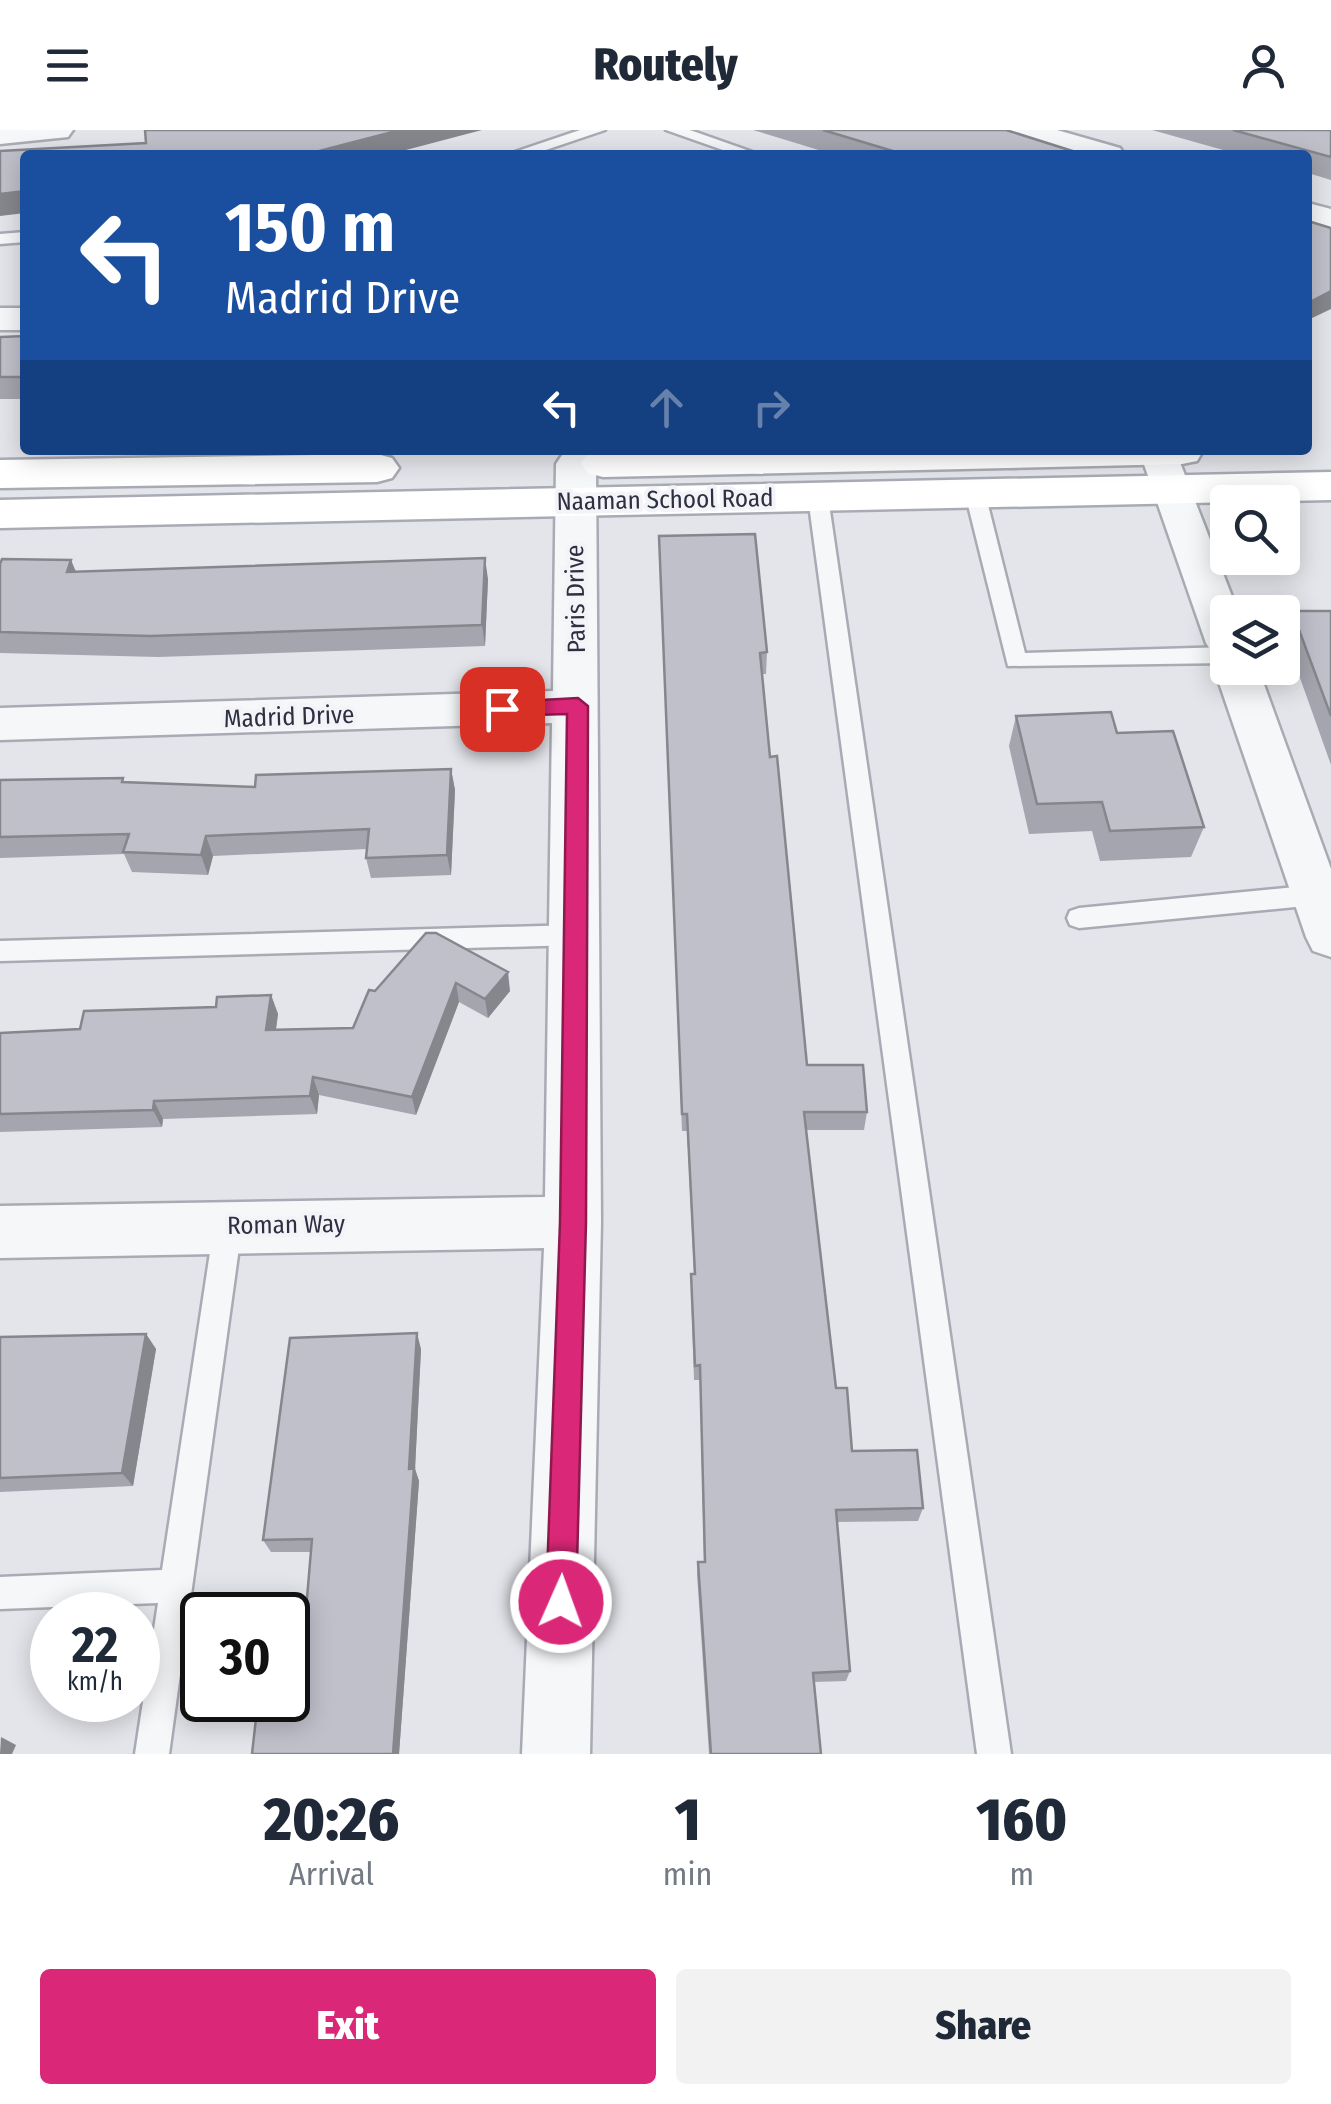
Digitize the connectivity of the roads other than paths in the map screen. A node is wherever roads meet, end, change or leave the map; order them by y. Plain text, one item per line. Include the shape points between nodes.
1 (56, 130) edge
2 (597, 130) edge
3 (674, 130) edge
4 (1023, 130) edge
5 (0, 134) edge
6 (531, 150) edge
7 (737, 150) edge
8 (1092, 150) edge
9 (1257, 455) edge
10 (1165, 470) edge
11 (0, 474) edge
12 (576, 483) junction
13 (1331, 486) edge
14 (976, 494) junction
15 (818, 497) junction
16 (0, 514) edge
17 (1211, 595) edge
18 (1210, 656) edge
19 (1242, 685) edge
20 (578, 706) junction
21 (0, 724) edge
22 (1324, 916) edge
23 (1079, 918) dead end
24 (576, 935) junction
25 (0, 951) edge
26 (573, 1222) junction
27 (228, 1226) junction
28 (0, 1232) edge
29 (177, 1586) junction
30 (0, 1592) edge
31 (152, 1754) edge
32 (556, 1754) edge
33 (994, 1754) edge

1 - 5 street
2 - 6 lane
3 - 7 lane
4 - 8 street
9 - 10 main road, Naaman School Road
10 - 12 main road, Naaman School Road
10 - 13 main road, Naaman School Road
10 - 14 main road, Naaman School Road
10 - 17 street
11 - 12 main road, Naaman School Road
12 - 15 main road, Naaman School Road
12 - 16 main road, Naaman School Road
12 - 20 street, Paris Drive
14 - 15 main road, Naaman School Road
14 - 18 lane via 1016,661
15 - 33 lane
19 - 22 street
20 - 21 street, Madrid Drive
20 - 24 street, Paris Drive
22 - 23 lane
24 - 25 lane
24 - 26 street, Paris Drive
26 - 27 street, Roman Way
26 - 32 street, Paris Drive
27 - 28 street, Roman Way
27 - 29 lane
29 - 30 lane
29 - 31 lane

